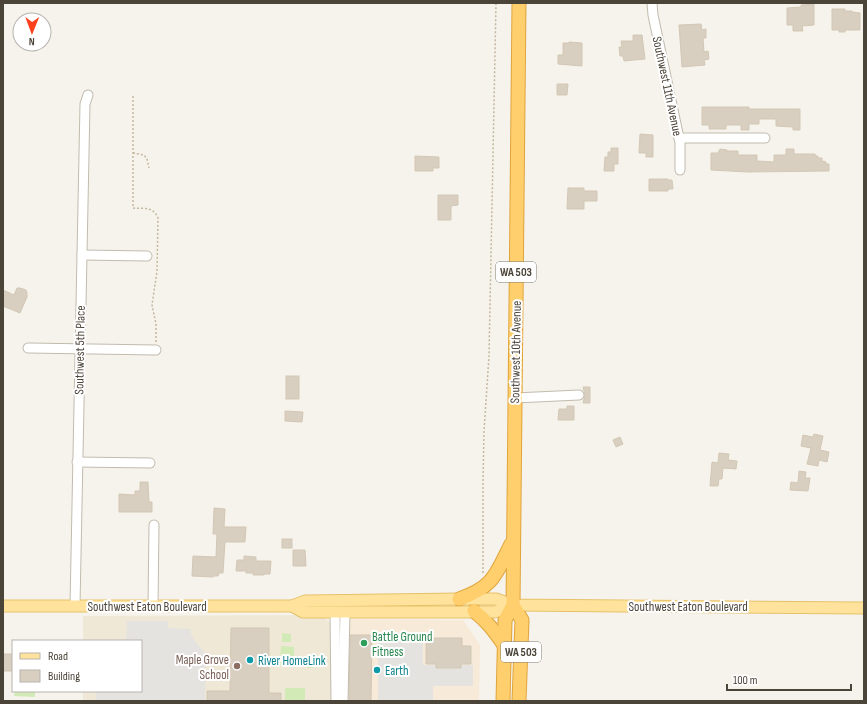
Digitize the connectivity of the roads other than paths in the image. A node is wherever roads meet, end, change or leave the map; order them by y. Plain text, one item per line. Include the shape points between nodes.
1 (519, 3) edge
2 (652, 3) edge
3 (88, 95) dead end
4 (679, 138) junction
5 (765, 138) dead end
6 (680, 170) dead end
7 (82, 255) junction
8 (147, 256) dead end
9 (28, 348) dead end
10 (79, 349) junction
11 (156, 350) road end
12 (579, 395) dead end
13 (515, 398) junction
14 (77, 462) junction
15 (150, 463) dead end
16 (154, 526) dead end
17 (513, 540) junction
18 (459, 599) junction
19 (378, 600) junction
20 (513, 605) junction
21 (3, 606) edge
22 (75, 606) junction
23 (153, 606) junction
24 (292, 606) junction
25 (864, 608) edge
26 (474, 611) junction
27 (340, 612) junction
28 (504, 645) junction
29 (336, 701) edge
30 (343, 701) edge
31 (503, 701) edge
32 (519, 701) edge

1 - 13 highway, Southwest 10th Avenue / WA 503
2 - 4 street, Southwest 11th Avenue
3 - 7 street, Southwest 5th Place via 85,104
4 - 5 street
4 - 6 street, Southwest 11th Avenue
7 - 8 street
7 - 10 street, Southwest 5th Place
9 - 10 street
10 - 11 street
10 - 14 street, Southwest 5th Place
12 - 13 street
13 - 17 highway, Southwest 10th Avenue / WA 503
14 - 15 street
14 - 22 street, Southwest 5th Place
16 - 23 street
17 - 18 highway via 497,572 486,586
17 - 20 highway, Southwest 10th Avenue / WA 503
18 - 19 main road, Southwest Eaton Boulevard
18 - 20 main road, Southwest Eaton Boulevard via 496,599
19 - 24 main road, Southwest Eaton Boulevard via 305,601
19 - 27 main road via 361,606 342,606
20 - 25 main road, Southwest Eaton Boulevard
20 - 26 main road, Southwest Eaton Boulevard via 495,612
20 - 28 highway, Southwest 10th Avenue / WA 503 via 504,620
20 - 32 highway, Southwest 10th Avenue / WA 503 via 522,620
21 - 22 main road, Southwest Eaton Boulevard
22 - 23 main road, Southwest Eaton Boulevard
23 - 24 main road, Southwest Eaton Boulevard
24 - 27 main road, Southwest Eaton Boulevard via 303,612
26 - 27 main road, Southwest Eaton Boulevard
26 - 28 highway via 493,628
27 - 29 street
27 - 30 street
28 - 31 highway, Southwest 10th Avenue / WA 503

